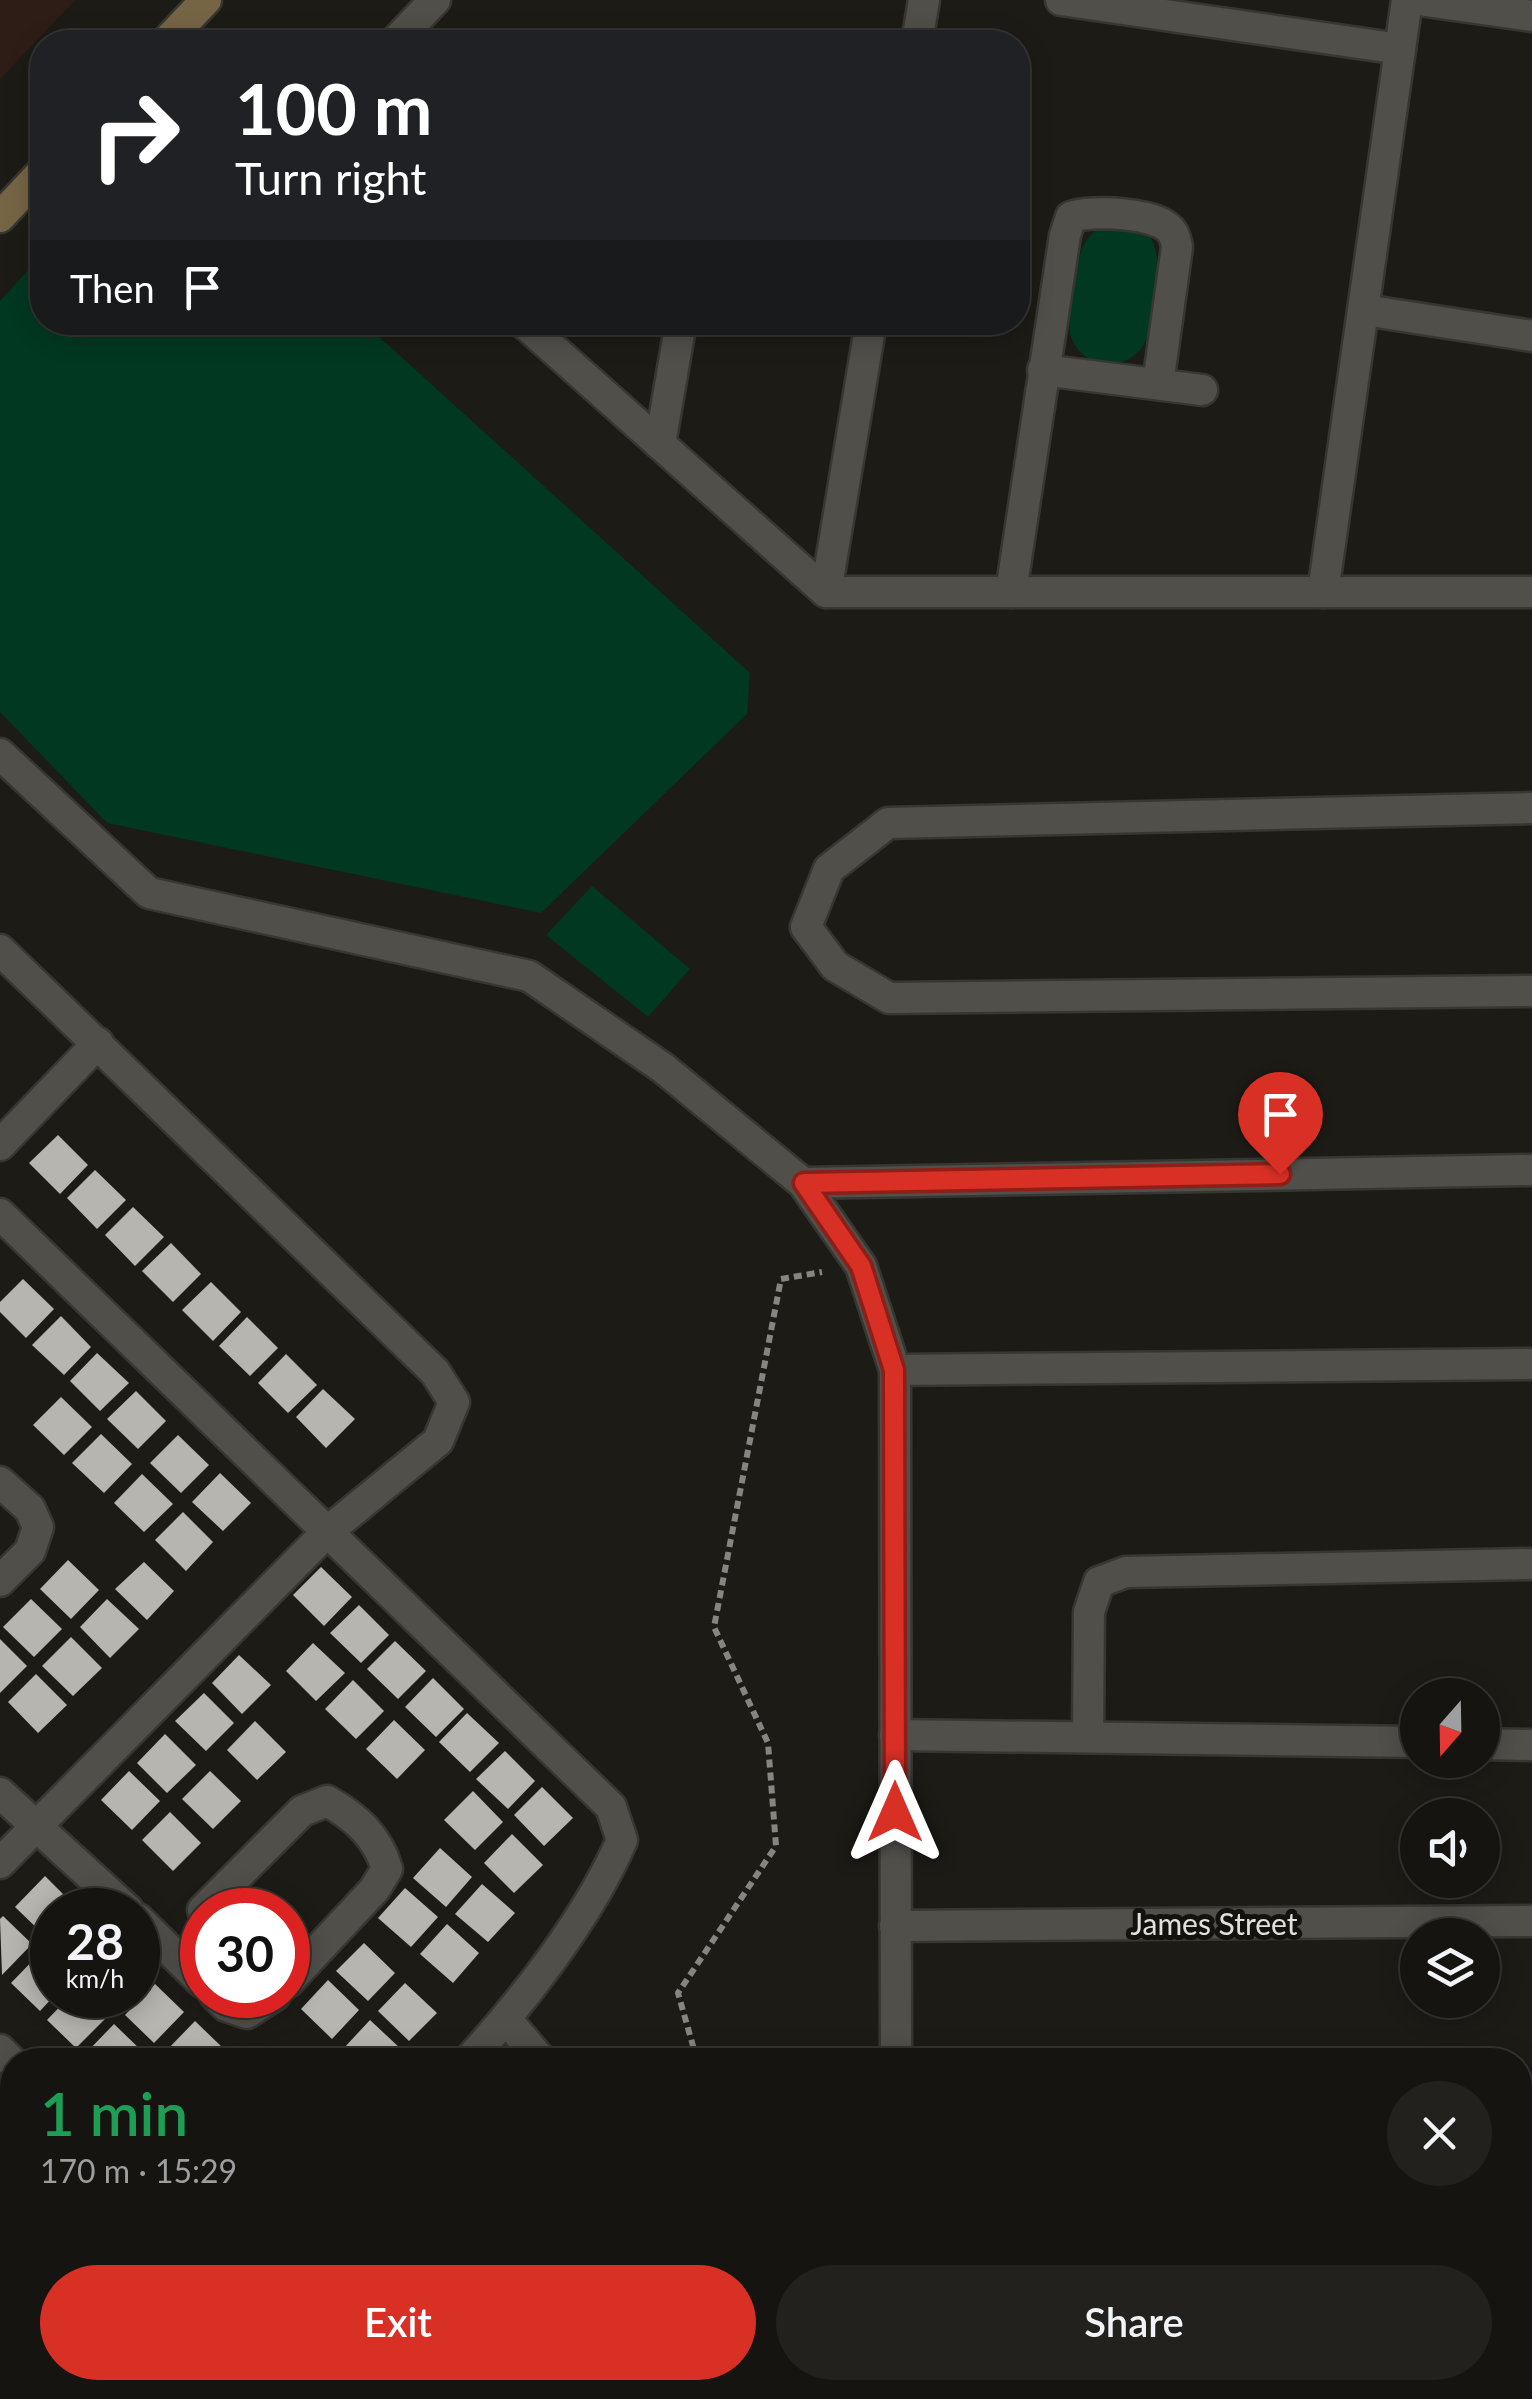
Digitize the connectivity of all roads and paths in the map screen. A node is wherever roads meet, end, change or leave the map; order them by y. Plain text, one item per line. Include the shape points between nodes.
1 (206, 0) edge
2 (434, 0) edge
3 (924, 0) edge
4 (1061, 0) edge
5 (1407, 0) edge
6 (1419, 0) edge
7 (1532, 16) edge
8 (177, 30) edge
9 (406, 30) edge
10 (919, 30) edge
11 (1400, 49) junction
12 (30, 185) edge
13 (0, 217) edge
14 (1364, 310) junction
15 (537, 335) edge
16 (680, 335) edge
17 (869, 335) edge
18 (1532, 336) edge
19 (1044, 370) junction
20 (1158, 384) junction
21 (1202, 390) dead end
22 (660, 444) junction
23 (826, 592) junction
24 (1011, 592) junction
25 (1324, 592) junction
26 (1532, 592) edge
27 (0, 754) edge
28 (1532, 808) edge
29 (0, 950) edge
30 (1532, 991) edge
31 (98, 1043) junction
32 (0, 1146) edge
33 (1532, 1170) edge
34 (804, 1183) junction
35 (0, 1214) edge
36 (861, 1266) junction
37 (1532, 1364) edge
38 (894, 1370) junction
39 (0, 1482) edge
40 (327, 1532) junction
41 (1532, 1564) edge
42 (0, 1581) edge
43 (895, 1735) junction
44 (1088, 1736) junction
45 (1400, 1742) edge
46 (1500, 1744) edge
47 (1532, 1745) edge
48 (0, 1793) edge
49 (34, 1825) junction
50 (0, 1863) edge
51 (104, 1888) edge
52 (225, 1888) edge
53 (1532, 1921) edge
54 (896, 1926) junction
55 (180, 1933) edge
56 (160, 1939) edge
57 (167, 1946) junction
58 (310, 1958) edge
59 (180, 1959) edge
60 (506, 2019) junction
61 (480, 2048) edge
62 (531, 2048) edge
63 (694, 2048) edge
64 (896, 2048) edge

1 - 8 main road
2 - 9 street
3 - 10 street
4 - 11 street
5 - 11 street
6 - 7 street
11 - 14 street
12 - 13 main road
14 - 18 street
14 - 25 street
15 - 22 street
16 - 22 street
17 - 23 street
19 - 20 street
19 - 20 street via 1065,235 1071,217 1089,210 1158,221 1172,230 1177,247
19 - 24 street
20 - 21 street
22 - 23 street
23 - 24 street
24 - 25 street
25 - 26 street
27 - 34 street via 148,893 529,976 663,1068
28 - 30 street via 888,823 829,869 806,926 835,966 889,998
29 - 31 street
31 - 32 street
31 - 40 street via 434,1372 454,1402 438,1441
33 - 34 street
34 - 36 street
35 - 40 street
36 - 38 street
36 - 63 path via 780,1280 714,1627 768,1743 776,1846 678,1993
37 - 38 street
38 - 43 street
39 - 42 street via 30,1509 38,1527 30,1551
40 - 49 street
40 - 60 street via 611,1807 622,1840 608,1871
41 - 44 street via 1126,1572 1099,1582 1090,1612
43 - 44 street
43 - 54 street
44 - 45 street
46 - 47 street
48 - 49 street
49 - 50 street
49 - 51 street
52 - 58 street via 302,1811 327,1801 348,1812 380,1846 387,1869
53 - 54 street, James Street
54 - 64 street
55 - 57 street
56 - 57 street
57 - 59 street
60 - 61 street
60 - 62 street

